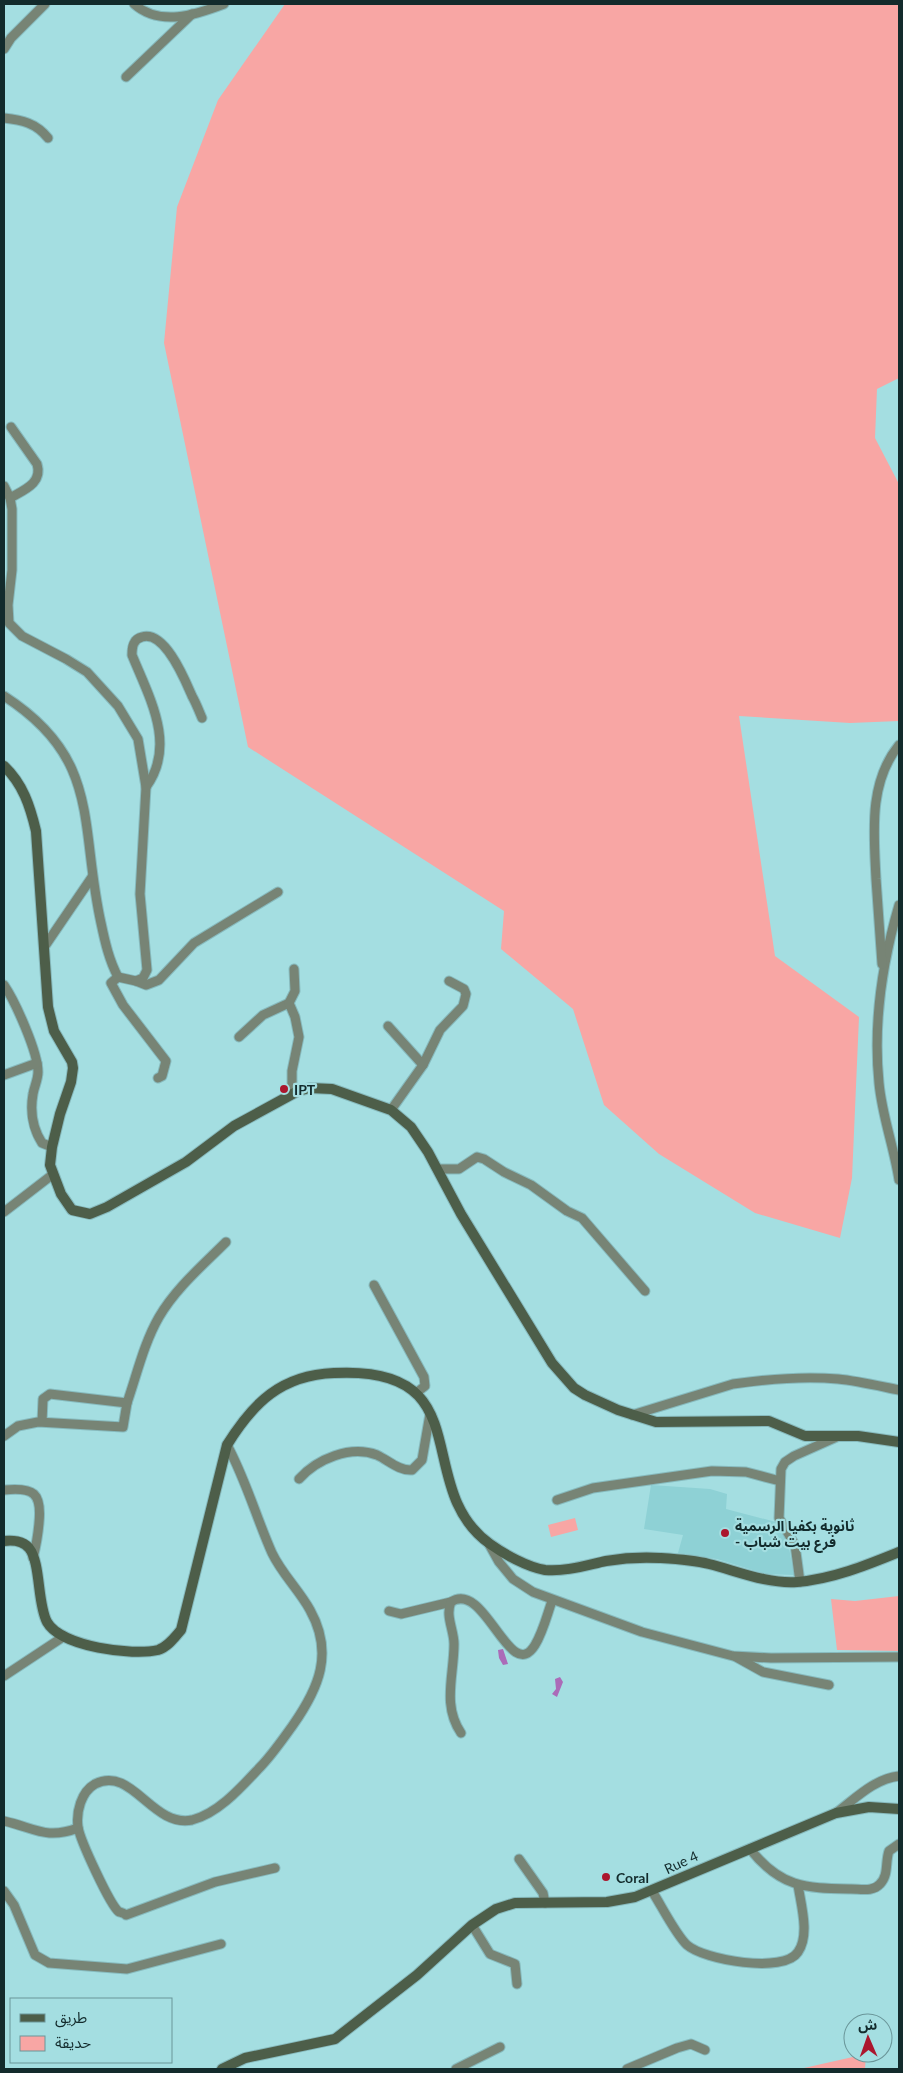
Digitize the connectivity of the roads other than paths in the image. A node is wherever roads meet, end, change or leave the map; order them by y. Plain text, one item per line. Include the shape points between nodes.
1 (45, 4) edge
2 (134, 4) edge
3 (224, 4) edge
4 (192, 14) junction
5 (4, 49) edge
6 (126, 77) dead end
7 (4, 118) edge
8 (48, 138) dead end
9 (11, 427) dead end
10 (4, 486) edge
11 (10, 498) junction
12 (6, 605) edge
13 (4, 696) edge
14 (202, 718) dead end
15 (899, 746) edge
16 (4, 766) edge
17 (146, 787) junction
18 (92, 877) junction
19 (278, 892) dead end
20 (899, 905) edge
21 (45, 946) junction
22 (294, 969) dead end
23 (882, 972) junction
24 (118, 977) junction
25 (449, 981) dead end
26 (136, 982) junction
27 (4, 985) edge
28 (289, 1003) junction
29 (388, 1026) dead end
30 (239, 1037) dead end
31 (37, 1063) junction
32 (423, 1065) junction
33 (4, 1075) edge
34 (158, 1078) dead end
35 (292, 1093) junction
36 (391, 1110) junction
37 (52, 1147) junction
38 (438, 1170) junction
39 (52, 1175) junction
40 (899, 1180) edge
41 (4, 1212) edge
42 (226, 1242) dead end
43 (374, 1285) dead end
44 (645, 1291) dead end
45 (899, 1390) edge
46 (416, 1393) junction
47 (127, 1403) junction
48 (430, 1414) junction
49 (632, 1415) junction
50 (42, 1422) junction
51 (4, 1436) edge
52 (839, 1436) junction
53 (899, 1442) edge
54 (227, 1445) junction
55 (299, 1480) dead end
56 (780, 1481) junction
57 (4, 1490) edge
58 (558, 1500) dead end
59 (4, 1541) edge
60 (489, 1543) junction
61 (899, 1552) edge
62 (33, 1558) junction
63 (800, 1582) junction
64 (552, 1601) junction
65 (451, 1602) junction
66 (389, 1611) dead end
67 (63, 1637) junction
68 (734, 1656) junction
69 (899, 1657) edge
70 (4, 1676) edge
71 (829, 1686) dead end
72 (461, 1733) dead end
73 (899, 1776) edge
74 (899, 1808) edge
75 (836, 1813) junction
76 (4, 1821) edge
77 (78, 1828) junction
78 (899, 1844) edge
79 (750, 1849) junction
80 (519, 1859) dead end
81 (275, 1868) dead end
82 (798, 1885) junction
83 (4, 1891) edge
84 (652, 1891) junction
85 (546, 1903) junction
86 (472, 1925) junction
87 (220, 1944) dead end
88 (517, 1984) dead end
89 (500, 2047) dead end
90 (705, 2050) dead end
91 (222, 2069) edge
92 (456, 2069) edge
93 (627, 2069) edge

1 - 5 street
2 - 4 street via 161,18
3 - 4 street
4 - 6 street
7 - 8 street via 29,122
9 - 11 street via 39,470 33,484
10 - 11 street
11 - 12 street via 13,535
12 - 17 street via 13,629 87,672 118,706 138,739
13 - 18 street via 46,727 71,766 84,801
14 - 17 street via 170,653 156,639 147,636 135,641 132,655 157,714 158,763
15 - 23 street via 880,779 873,836
16 - 21 street via 17,781 36,831
17 - 26 street via 140,894 147,970
18 - 21 street
18 - 24 street via 110,962
19 - 26 street via 194,943 160,980 146,984
20 - 23 street
21 - 37 street via 51,1022 73,1068
22 - 28 street via 295,991
23 - 40 street via 878,1082
24 - 26 street
24 - 34 street via 111,983 123,1005 166,1061 162,1076
25 - 32 street via 464,989 464,1006 440,1030
27 - 31 street
28 - 30 street via 263,1015
28 - 35 street via 299,1037 292,1071
29 - 32 street
31 - 33 street
31 - 37 street via 32,1110 34,1125 42,1143
32 - 36 street
35 - 36 street via 310,1088 332,1089
35 - 39 street via 234,1126 186,1162 90,1214 72,1210
36 - 38 street via 411,1127
37 - 39 street
38 - 44 street via 459,1169 477,1157 484,1158 531,1185 586,1222
38 - 49 street via 552,1363 574,1388
39 - 41 street
42 - 47 street via 180,1286 159,1317 148,1338
43 - 46 street via 424,1377 425,1386
45 - 49 street via 838,1379 785,1378 733,1384
46 - 48 street
46 - 54 street via 396,1380 367,1372 328,1373 295,1380 263,1398 238,1426
47 - 50 street via 124,1427
47 - 50 street via 50,1394 43,1399
48 - 55 street via 423,1456 416,1468 407,1470 376,1455 353,1453 321,1460
48 - 60 street via 438,1431 459,1509
49 - 52 street via 656,1422 769,1421 805,1436
50 - 51 street via 18,1426
52 - 53 street
52 - 56 street via 785,1462
54 - 67 street via 181,1630 172,1641 160,1649 135,1654
54 - 77 street via 273,1554 312,1615 322,1654 316,1687 269,1758 231,1796 202,1816 191,1820 172,1820 120,1782 107,1782 96,1784 84,1795 78,1810
56 - 58 street via 746,1472 712,1472 593,1488
56 - 63 street via 779,1518 795,1545
57 - 62 street via 23,1489 36,1495 39,1501 38,1535
59 - 62 street via 11,1540 28,1547
60 - 63 street via 546,1570 657,1558 705,1563 768,1579
60 - 64 street via 513,1579
61 - 63 street via 848,1571
62 - 67 street via 48,1623
64 - 65 street via 536,1644 523,1655 509,1647 479,1607 462,1600
64 - 68 street via 642,1632
65 - 66 street via 401,1614
65 - 72 street via 449,1611 454,1645 450,1706
67 - 70 street
68 - 69 street
68 - 71 street via 763,1672
73 - 75 street via 886,1778 870,1787
74 - 75 street, Rue 4 via 869,1807
75 - 79 street, Rue 4
76 - 77 street via 51,1834 63,1834
77 - 81 street via 111,1901 126,1915 206,1885
78 - 82 street via 889,1851 882,1883 872,1889
79 - 82 street via 771,1871
79 - 84 street, Rue 4
80 - 85 street via 543,1893
82 - 84 street via 804,1925 802,1945 797,1955 776,1964 716,1958 696,1951 686,1944
83 - 87 street via 14,1905 35,1955 49,1962 127,1968
84 - 85 street, Rue 4 via 607,1902
85 - 86 street, Rue 4 via 508,1904
86 - 88 street via 490,1954 515,1964
86 - 91 street, Rue 4 via 417,1975 335,2040 245,2058
89 - 92 street
90 - 93 street via 691,2044

